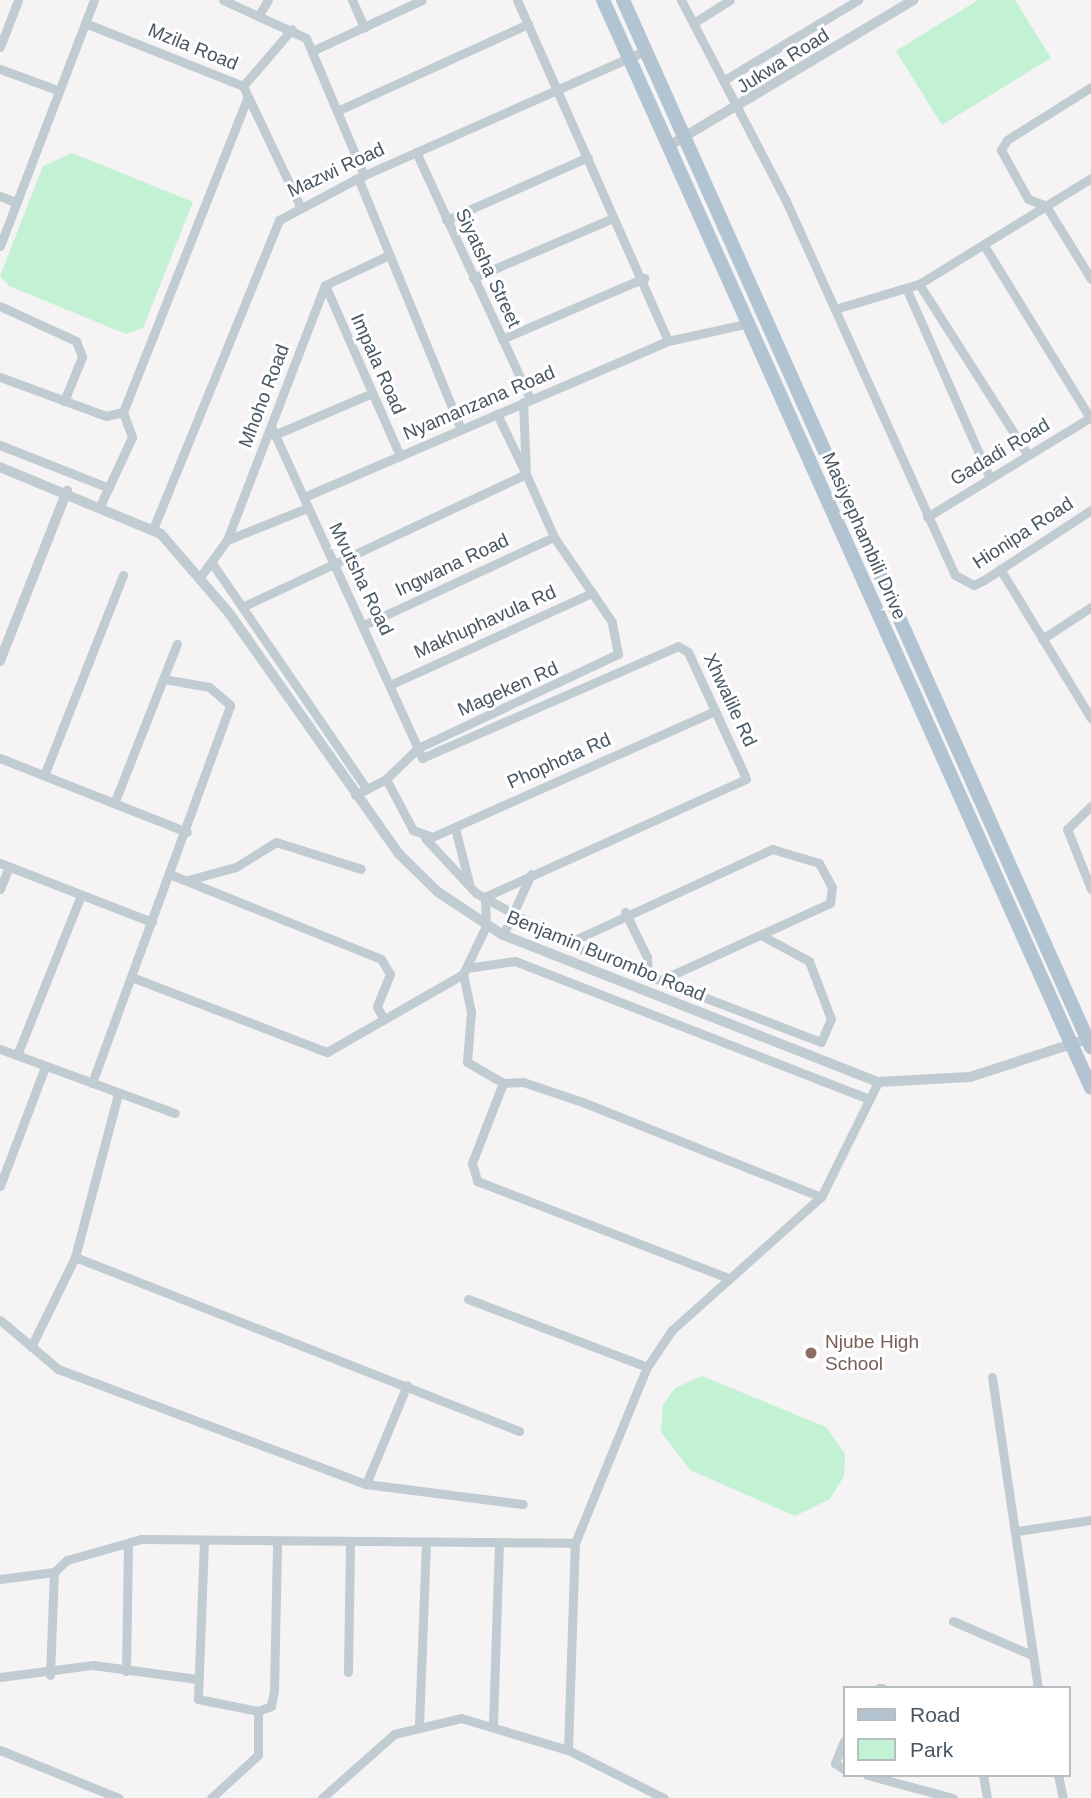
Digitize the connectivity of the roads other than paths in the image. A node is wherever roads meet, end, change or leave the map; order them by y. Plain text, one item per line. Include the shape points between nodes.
1 (18, 0) edge
2 (94, 0) edge
3 (223, 0) edge
4 (268, 0) edge
5 (352, 0) edge
6 (422, 0) edge
7 (517, 0) edge
8 (603, 0) edge
9 (623, 0) edge
10 (681, 0) edge
11 (730, 0) edge
12 (858, 0) edge
13 (914, 0) edge
14 (259, 15) junction
15 (695, 22) junction
16 (85, 23) junction
17 (528, 24) junction
18 (364, 27) junction
19 (292, 29) junction
20 (0, 47) edge
21 (647, 50) junction
22 (312, 51) junction
23 (631, 57) junction
24 (0, 69) edge
25 (726, 79) junction
26 (243, 86) junction
27 (1091, 88) edge
28 (57, 90) junction
29 (558, 90) junction
30 (248, 97) junction
31 (740, 108) junction
32 (337, 111) junction
33 (689, 137) junction
34 (667, 147) junction
35 (416, 152) junction
36 (587, 157) junction
37 (361, 176) junction
38 (1091, 178) edge
39 (0, 196) edge
40 (15, 202) junction
41 (300, 206) junction
42 (1046, 206) junction
43 (613, 218) junction
44 (446, 220) junction
45 (0, 246) edge
46 (985, 247) junction
47 (387, 256) junction
48 (473, 278) junction
49 (644, 278) junction
50 (1091, 279) edge
51 (325, 285) junction
52 (919, 285) junction
53 (907, 290) junction
54 (0, 306) edge
55 (835, 309) junction
56 (749, 323) junction
57 (502, 339) junction
58 (668, 341) junction
59 (0, 377) edge
60 (370, 394) junction
61 (527, 400) junction
62 (64, 401) junction
63 (123, 412) junction
64 (497, 414) junction
65 (1091, 418) edge
66 (461, 429) junction
67 (273, 430) junction
68 (0, 445) edge
69 (1028, 455) junction
70 (400, 456) junction
71 (0, 467) edge
72 (526, 474) junction
73 (990, 478) junction
74 (109, 488) junction
75 (66, 491) junction
76 (304, 497) junction
77 (100, 506) junction
78 (307, 508) junction
79 (1091, 510) edge
80 (927, 517) junction
81 (161, 534) junction
82 (554, 537) junction
83 (228, 540) junction
84 (212, 563) junction
85 (333, 564) junction
86 (1000, 569) junction
87 (123, 575) dead end
88 (200, 577) junction
89 (592, 593) junction
90 (242, 607) junction
91 (1091, 607) edge
92 (364, 625) junction
93 (1042, 639) junction
94 (177, 644) dead end
95 (0, 661) edge
96 (164, 679) junction
97 (391, 684) junction
98 (1086, 701) edge
99 (715, 711) junction
100 (1091, 718) edge
101 (418, 748) junction
102 (0, 758) edge
103 (45, 773) junction
104 (386, 779) junction
105 (367, 789) junction
106 (355, 795) junction
107 (115, 801) junction
108 (1091, 806) edge
109 (455, 828) junction
110 (187, 832) junction
111 (421, 837) junction
112 (5, 865) edge
113 (360, 869) dead end
114 (531, 874) junction
115 (172, 875) junction
116 (186, 880) junction
117 (0, 889) edge
118 (471, 889) junction
119 (1091, 889) edge
120 (81, 894) junction
121 (485, 897) junction
122 (625, 912) junction
123 (513, 914) junction
124 (152, 922) junction
125 (486, 926) junction
126 (503, 935) junction
127 (761, 935) junction
128 (568, 943) junction
129 (465, 971) junction
130 (648, 975) junction
131 (134, 978) junction
132 (661, 981) junction
133 (383, 1018) junction
134 (1089, 1043) edge
135 (1069, 1047) junction
136 (0, 1049) edge
137 (17, 1055) junction
138 (45, 1067) junction
139 (878, 1082) junction
140 (92, 1083) junction
141 (503, 1083) junction
142 (1091, 1088) edge
143 (118, 1094) junction
144 (869, 1099) junction
145 (175, 1113) dead end
146 (0, 1186) edge
147 (821, 1197) junction
148 (75, 1257) junction
149 (729, 1278) junction
150 (468, 1299) dead end
151 (0, 1320) edge
152 (31, 1347) junction
153 (647, 1367) junction
154 (992, 1377) dead end
155 (407, 1385) junction
156 (519, 1431) dead end
157 (366, 1484) junction
158 (523, 1504) dead end
159 (1091, 1520) edge
160 (1017, 1531) junction
161 (204, 1541) junction
162 (128, 1543) junction
163 (277, 1543) junction
164 (426, 1543) junction
165 (575, 1543) junction
166 (350, 1545) junction
167 (499, 1545) junction
168 (54, 1572) junction
169 (0, 1579) edge
170 (953, 1621) dead end
171 (1032, 1655) junction
172 (126, 1671) junction
173 (348, 1672) dead end
174 (50, 1675) junction
175 (0, 1676) edge
176 (197, 1679) junction
177 (1038, 1686) edge
178 (258, 1711) junction
179 (493, 1723) junction
180 (419, 1725) junction
181 (842, 1746) edge
182 (0, 1750) edge
183 (568, 1750) junction
184 (842, 1768) edge
185 (877, 1777) edge
186 (927, 1777) edge
187 (983, 1777) edge
188 (1058, 1777) edge
189 (929, 1788) junction
190 (119, 1798) edge
191 (211, 1798) edge
192 (322, 1798) edge
193 (664, 1798) edge
194 (953, 1798) edge
195 (987, 1798) edge
196 (1063, 1798) edge

1 - 20 street
2 - 16 street
3 - 14 street
4 - 14 street
5 - 18 street
6 - 18 street
7 - 17 street
8 - 23 main road, Masiyephambili Drive
9 - 21 main road, Masiyephambili Drive
10 - 15 street
11 - 15 street
12 - 25 street
13 - 31 street, Jukwa Road
14 - 19 street
15 - 25 street
16 - 26 street, Mzila Road
16 - 28 street
17 - 29 street
17 - 32 street
18 - 22 street
19 - 22 street
19 - 26 street
21 - 23 street, Mazwi Road
21 - 33 main road, Masiyephambili Drive
22 - 32 street
23 - 29 street, Mazwi Road
23 - 34 main road, Masiyephambili Drive
24 - 28 street
25 - 31 street
26 - 30 street, Mzila Road
27 - 42 street via 1003,145 1003,161 1028,199
28 - 40 street
29 - 35 street, Mazwi Road
29 - 36 street
30 - 41 street, Mzila Road
30 - 63 street
31 - 33 street, Jukwa Road
31 - 55 street
32 - 37 street
33 - 34 street, Jukwa Road
33 - 134 main road, Masiyephambili Drive
34 - 56 main road, Masiyephambili Drive
35 - 37 street, Mazwi Road
35 - 44 street, Siyatsha Street
36 - 43 street
36 - 44 street
37 - 41 street, Mazwi Road
37 - 47 street
38 - 42 street
39 - 40 street
40 - 45 street
41 - 81 street, Mazwi Road via 279,220 270,236 153,529
42 - 46 street
42 - 50 street
43 - 48 street
43 - 49 street
44 - 48 street, Siyatsha Street
46 - 52 street
46 - 65 street
47 - 51 street
47 - 66 street
48 - 57 street, Siyatsha Street
49 - 57 street
49 - 58 street
51 - 60 street, Impala Road
51 - 67 street, Mhoho Road
52 - 53 street
52 - 69 street
53 - 55 street
53 - 73 street
54 - 62 street via 76,341 82,357
55 - 80 street
56 - 58 street, Nyamanzana Road
56 - 135 main road, Masiyephambili Drive
57 - 61 street, Siyatsha Street
58 - 61 street, Nyamanzana Road
59 - 62 street
60 - 67 street
60 - 70 street, Impala Road
61 - 64 street, Nyamanzana Road
61 - 72 street
62 - 63 street via 106,416
63 - 74 street via 132,437
64 - 66 street, Nyamanzana Road
64 - 72 street
65 - 69 street, Gadadi Road
66 - 70 street, Nyamanzana Road
67 - 76 street, Mvutsha Road
67 - 83 street, Mhoho Road
68 - 74 street
69 - 73 street, Gadadi Road
70 - 76 street, Nyamanzana Road
71 - 75 street, Benjamin Burombo Road
72 - 82 street
72 - 85 street
73 - 80 street, Gadadi Road
74 - 77 street
75 - 77 street, Benjamin Burombo Road
75 - 95 street
76 - 78 street, Mvutsha Road
77 - 81 street, Benjamin Burombo Road
78 - 83 street
78 - 85 street, Mvutsha Road
79 - 86 street, Hionipa Road
80 - 86 street, Hionipa Road via 954,575 974,585
81 - 88 street, Benjamin Burombo Road
82 - 89 street
82 - 92 street, Ingwana Road
83 - 84 street, Mhoho Road
84 - 88 street, Mhoho Road
84 - 90 street
85 - 90 street
85 - 92 street, Mvutsha Road
86 - 93 street
87 - 103 street
88 - 106 street, Benjamin Burombo Road
89 - 97 street, Makhuphavula Rd
89 - 101 street, Mageken Rd via 619,638 614,660
90 - 105 street
91 - 93 street
92 - 97 street, Mvutsha Road
93 - 98 street
94 - 96 street
96 - 107 street
96 - 110 street via 209,687 230,705
97 - 101 street, Mvutsha Road
98 - 100 street
99 - 101 street, Xhwalile Rd via 688,652 678,646 425,759
99 - 109 street, Phophota Rd
99 - 114 street, Xhwalile Rd via 746,779
101 - 104 street, Mageken Rd
102 - 103 street
103 - 107 street
104 - 105 street, Mageken Rd
104 - 111 street
105 - 106 street, Mageken Rd
106 - 125 street, Benjamin Burombo Road via 419,875
107 - 110 street
108 - 119 street via 1067,829
109 - 111 street, Phophota Rd
109 - 118 street
110 - 115 street
111 - 118 street
112 - 117 street
112 - 120 street
113 - 116 street via 276,842 236,867
114 - 121 street, Xhwalile Rd
114 - 123 street
115 - 116 street
115 - 124 street
116 - 133 street via 381,958 390,974 377,1007
118 - 121 street
120 - 124 street
120 - 137 street
121 - 123 street
121 - 125 street
122 - 127 street via 776,848 819,863 832,887 830,903
122 - 128 street
122 - 130 street via 648,957
123 - 126 street
123 - 128 street
124 - 131 street
125 - 126 street, Benjamin Burombo Road
125 - 129 street
126 - 139 street, Benjamin Burombo Road
127 - 132 street
127 - 132 street via 808,961 831,1019 821,1042
128 - 130 street
129 - 133 street
129 - 141 street via 471,1012 467,1062
129 - 144 street via 515,961
130 - 132 street
131 - 133 street via 327,1052
131 - 140 street
134 - 135 street, Benjamin Burombo Road
135 - 139 street, Benjamin Burombo Road via 970,1077
135 - 142 main road, Masiyephambili Drive
136 - 137 street
137 - 138 street
138 - 140 street
138 - 146 street
139 - 144 street
140 - 143 street
141 - 147 street via 523,1082 585,1103
141 - 149 street via 472,1163 477,1181
143 - 145 street
143 - 148 street
144 - 147 street
147 - 149 street
148 - 152 street
148 - 155 street
149 - 153 street via 672,1330
150 - 153 street
151 - 152 street
152 - 157 street via 58,1369
153 - 165 street
154 - 160 street
155 - 156 street
155 - 157 street
157 - 158 street
159 - 160 street
160 - 171 street
161 - 162 street
161 - 163 street
161 - 176 street
162 - 168 street via 66,1560
162 - 172 street
163 - 166 street
163 - 178 street via 274,1690 271,1706
164 - 166 street
164 - 167 street
164 - 180 street
165 - 167 street
165 - 183 street
166 - 173 street
167 - 179 street
168 - 169 street
168 - 174 street
170 - 171 street
171 - 177 street
172 - 174 street via 93,1665
172 - 176 street
174 - 175 street
176 - 178 street via 198,1699 205,1705
178 - 191 street via 258,1755
179 - 180 street via 461,1718
179 - 183 street
180 - 192 street via 386,1739
181 - 184 street via 835,1763
182 - 190 street
183 - 193 street
185 - 189 street
186 - 189 street
187 - 195 street
188 - 196 street
189 - 194 street

